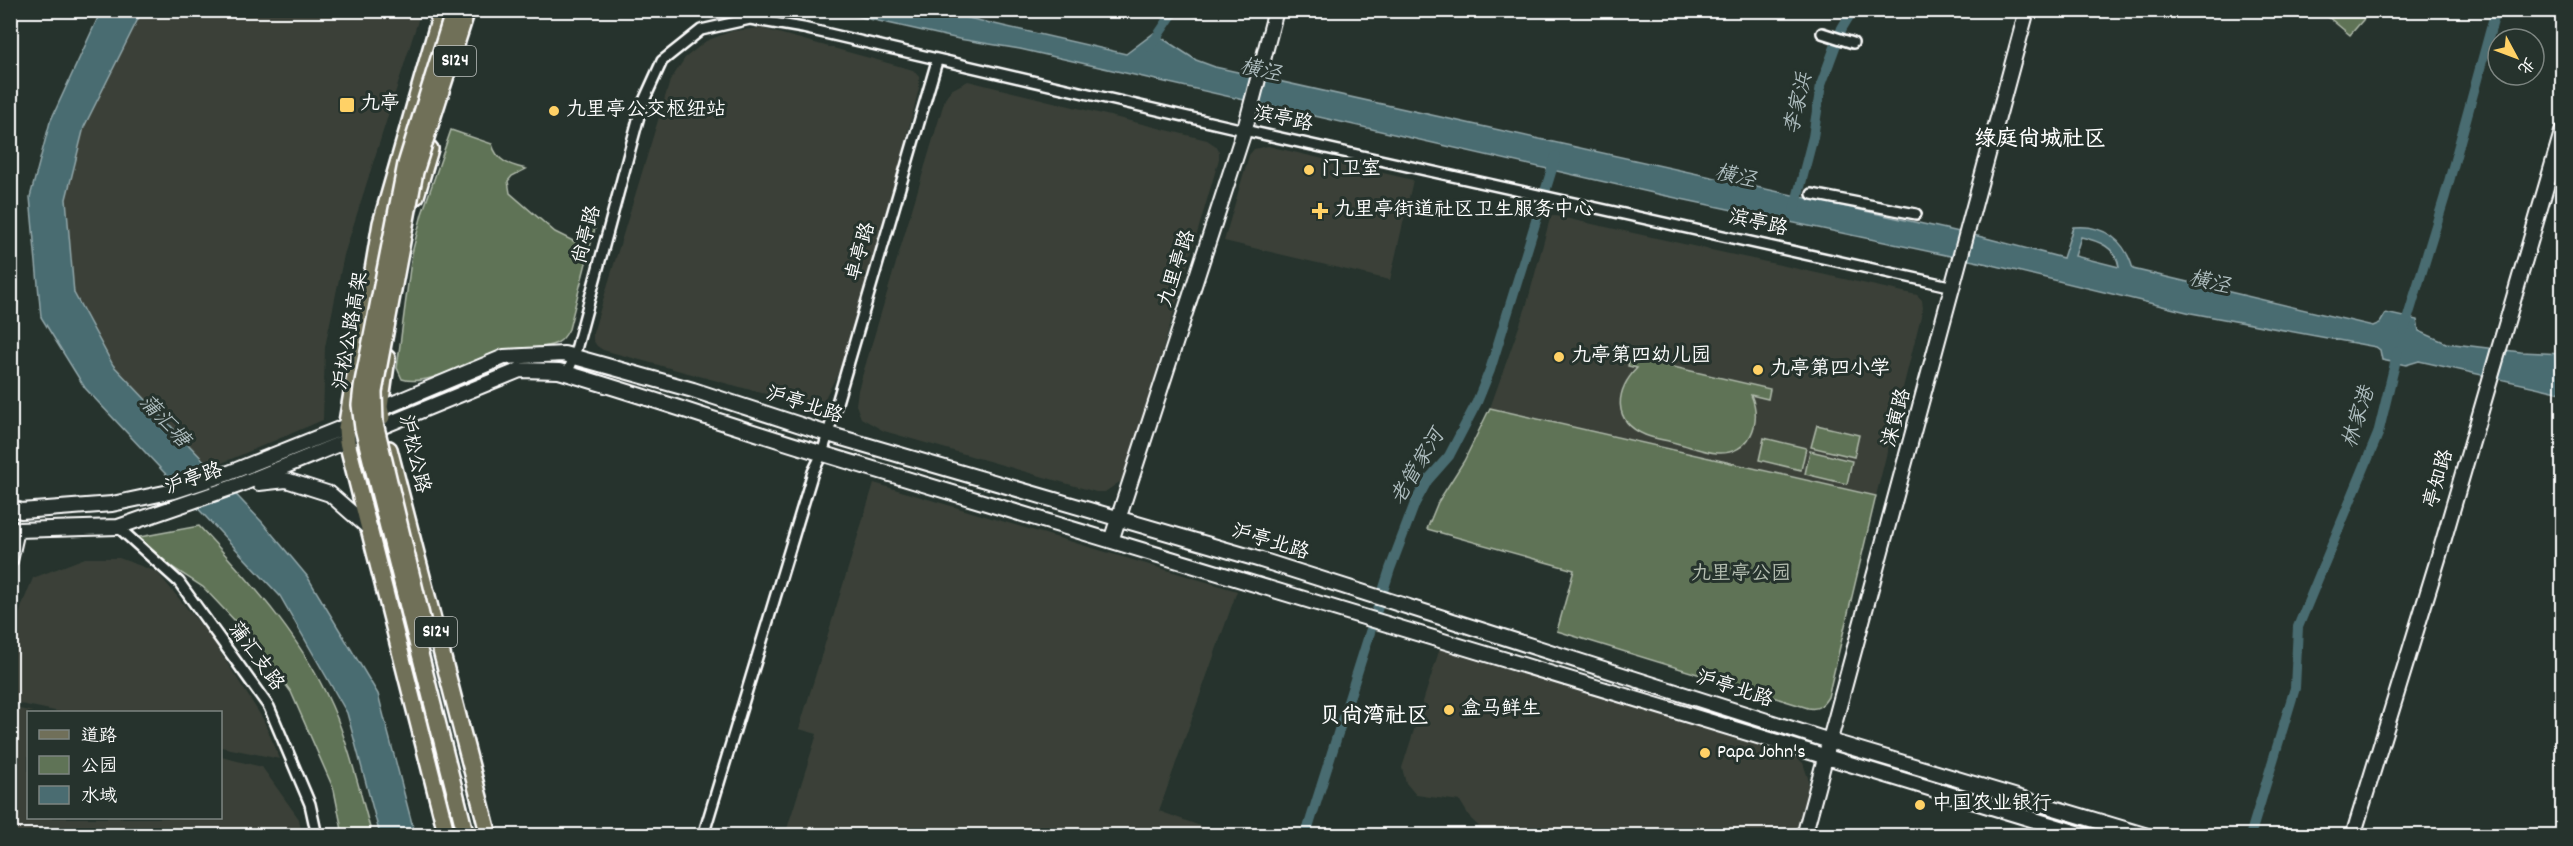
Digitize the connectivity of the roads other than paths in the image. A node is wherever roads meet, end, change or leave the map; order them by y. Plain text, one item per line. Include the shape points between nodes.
1 (442, 10) edge
2 (454, 10) edge
3 (467, 10) edge
4 (472, 10) edge
5 (1276, 10) edge
6 (2028, 10) edge
7 (1822, 33) dead end
8 (1853, 43) dead end
9 (937, 61) junction
10 (642, 105) joint
11 (1244, 130) junction
12 (2562, 132) edge
13 (1812, 194) dead end
14 (1916, 214) dead end
15 (1954, 286) junction
16 (574, 357) junction
17 (567, 374) junction
18 (380, 407) junction
19 (383, 428) junction
20 (828, 434) junction
21 (347, 435) junction
22 (822, 454) junction
23 (239, 485) junction
24 (10, 507) edge
25 (1119, 518) junction
26 (118, 527) junction
27 (14, 529) edge
28 (370, 529) junction
29 (1112, 538) junction
30 (10, 561) edge
31 (1830, 741) junction
32 (1825, 758) junction
33 (317, 836) edge
34 (447, 836) edge
35 (466, 836) edge
36 (476, 836) edge
37 (489, 836) edge
38 (703, 836) edge
39 (1804, 836) edge
40 (2087, 836) edge
41 (2148, 836) edge
42 (2353, 836) edge

1 - 21 main road, S124 via 381,222
2 - 35 main road, 沪松公路高架, bridge via 406,164 360,405
3 - 36 main road, 沪松公路高架, bridge via 414,172 374,392 375,423
4 - 18 main road, 沪松公路 / S124 via 409,222
5 - 11 street, 九里亭路
6 - 15 street, 涞寅路
7 - 8 street
9 - 10 street, 滨亭路 via 750,19 702,30 662,61
9 - 11 street, 滨亭路
9 - 20 street, 卓亭路
10 - 16 street, 尚亭路
11 - 15 street, 滨亭路
11 - 25 street, 九里亭路
12 - 42 street, 亭知路
13 - 14 street
15 - 31 street, 涞寅路
16 - 17 street, 尚亭路
16 - 18 street, 沪亭北路 via 504,357
16 - 20 street, 沪亭北路
17 - 19 street, 沪亭北路 via 520,370
17 - 22 street, 沪亭北路
18 - 19 main road, 沪松公路 / S124
18 - 21 street, 沪亭路
19 - 21 street, 沪亭路
19 - 37 main road, 沪松公路 / S124
20 - 22 street, 卓亭路
20 - 25 street, 沪亭北路
21 - 23 street, 沪亭路
21 - 24 street, 沪亭路 via 174,491 112,504 21,511
21 - 28 main road, S124
22 - 29 street, 沪亭北路
22 - 38 street, 卓亭路 via 813,472
23 - 26 street, 沪亭路
23 - 28 street via 286,480 330,494
25 - 29 street, 九里亭路
25 - 31 street, 沪亭北路
26 - 27 street, 沪亭路
26 - 33 street, 蒲汇支路 via 179,582 269,707 310,804
27 - 30 street
28 - 34 main road, S124
29 - 32 street, 沪亭北路
31 - 32 street, 涞寅路
31 - 41 street, 沪亭北路
32 - 39 street, 涞寅路
32 - 40 street, 沪亭北路

